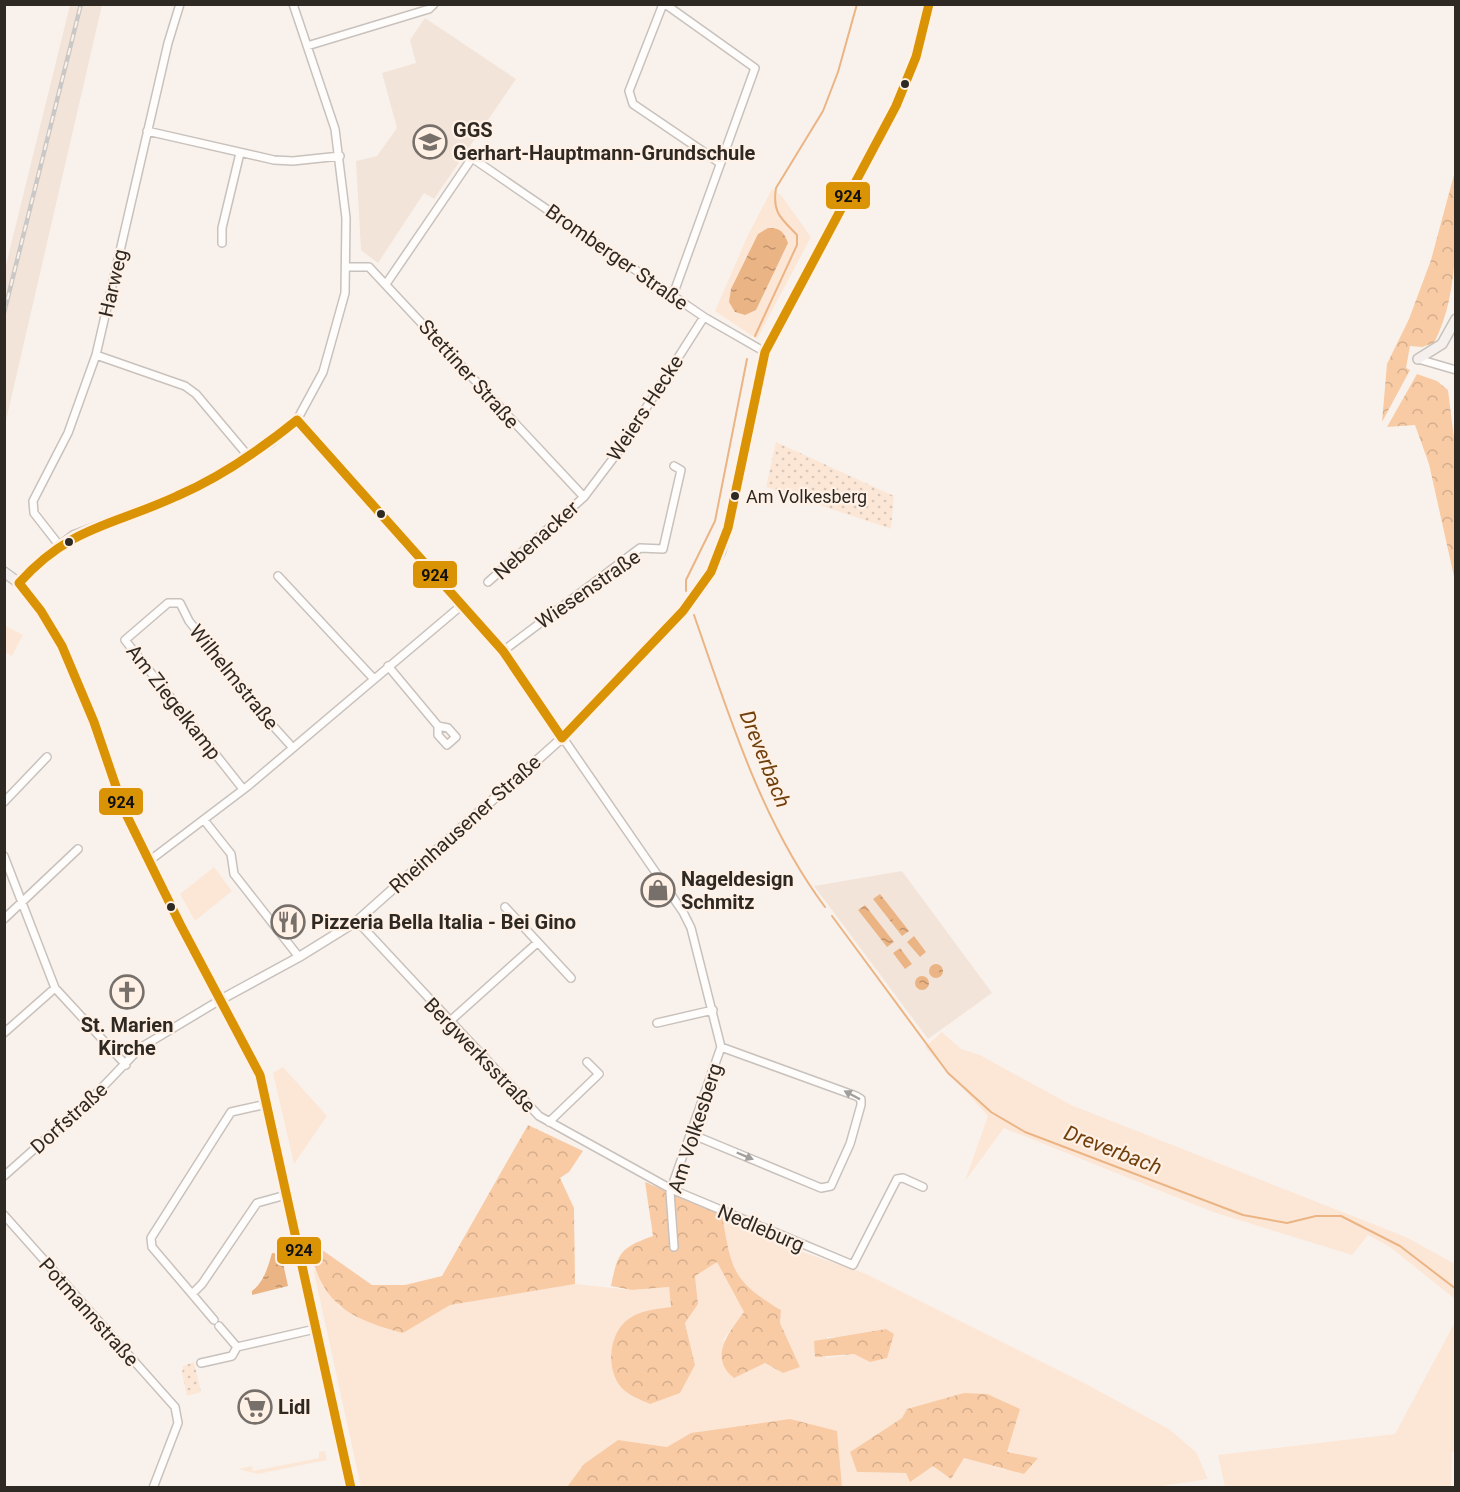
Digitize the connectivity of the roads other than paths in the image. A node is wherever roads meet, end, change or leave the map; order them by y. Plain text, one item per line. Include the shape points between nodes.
1 (180, 4) edge
2 (293, 4) edge
3 (434, 4) edge
4 (664, 4) edge
5 (928, 4) edge
6 (307, 46) junction
7 (147, 131) junction
8 (240, 153) junction
9 (340, 156) junction
10 (720, 164) junction
11 (222, 243) dead end
12 (347, 267) junction
13 (386, 284) junction
14 (674, 295) junction
15 (704, 317) junction
16 (1455, 319) edge
17 (765, 352) junction
18 (96, 355) junction
19 (1418, 359) joint
20 (1455, 370) edge
21 (297, 420) junction
22 (249, 457) junction
23 (674, 466) dead end
24 (584, 497) junction
25 (60, 545) junction
26 (4, 572) edge
27 (278, 576) dead end
28 (488, 582) dead end
29 (19, 583) junction
30 (180, 603) joint
31 (462, 605) junction
32 (502, 651) junction
33 (388, 666) junction
34 (373, 678) junction
35 (438, 726) dead end
36 (562, 738) junction
37 (293, 748) junction
38 (47, 757) dead end
39 (243, 789) junction
40 (4, 802) edge
41 (204, 820) junction
42 (78, 849) dead end
43 (4, 856) edge
44 (149, 861) junction
45 (22, 903) junction
46 (505, 907) dead end
47 (4, 919) edge
48 (357, 921) junction
49 (537, 943) junction
50 (299, 957) junction
51 (571, 978) dead end
52 (55, 988) junction
53 (220, 1000) junction
54 (713, 1010) junction
55 (449, 1022) junction
56 (657, 1023) dead end
57 (4, 1034) edge
58 (721, 1047) junction
59 (587, 1062) dead end
60 (126, 1065) junction
61 (267, 1104) junction
62 (549, 1122) junction
63 (691, 1134) junction
64 (4, 1176) edge
65 (923, 1187) dead end
66 (671, 1189) junction
67 (286, 1195) junction
68 (4, 1215) edge
69 (674, 1247) dead end
70 (192, 1293) junction
71 (315, 1329) junction
72 (237, 1347) junction
73 (201, 1363) dead end
74 (153, 1488) edge
75 (351, 1488) edge

1 - 7 street, Harweg
2 - 6 street
3 - 6 street via 429,9
4 - 10 street via 755,68
4 - 10 street via 629,98
5 - 17 street, Rheinhausener Straße via 916,57 896,106
6 - 9 street
7 - 8 street
7 - 18 street, Harweg
8 - 9 street via 293,161
8 - 11 street
9 - 12 street
10 - 14 street
12 - 13 street, Stettiner Straße via 369,267
12 - 21 street via 345,293 323,372
13 - 14 street, Bromberger Straße via 472,158
13 - 24 street, Stettiner Straße
14 - 15 street, Bromberger Straße
15 - 17 street, Bromberger Straße
15 - 24 street, Weiers Hecke via 618,452
16 - 19 main road via 1442,344
17 - 36 street, Rheinhausener Straße via 721,552 704,584 683,611
18 - 22 street via 196,394
18 - 25 street, Harweg via 69,433 32,505
19 - 20 street
21 - 22 street
21 - 31 street, Am Volkesberg
22 - 25 street via 186,492 90,527
23 - 32 street, Wiesenstraße via 681,470 663,549 640,548
24 - 28 street, Nebenacker
25 - 29 street
26 - 29 main road
27 - 34 street
29 - 44 main road via 62,646 94,722 124,810
30 - 37 street, Wilhelmstraße via 189,621
30 - 39 street, Am Ziegelkamp via 168,603 124,640
31 - 32 street, Am Volkesberg
31 - 33 street
32 - 36 street, Am Volkesberg
33 - 34 street
33 - 35 street
34 - 37 street
36 - 48 street, Rheinhausener Straße
36 - 54 street, Am Volkesberg via 683,912 696,944
37 - 39 street
38 - 40 street
39 - 41 street
41 - 44 street
41 - 50 street via 231,854 234,874
42 - 45 street
43 - 45 street
44 - 53 main road
45 - 47 street
45 - 52 street
46 - 49 street
48 - 50 street, Rheinhausener Straße
48 - 55 street, Bergwerksstraße
49 - 51 street
49 - 55 street
50 - 53 street, Rheinhausener Straße
52 - 57 street
52 - 60 street
53 - 60 street, Dorfstraße via 154,1038
53 - 61 main road via 254,1060
54 - 56 street
54 - 58 street, Am Volkesberg
55 - 62 street, Bergwerksstraße via 525,1103
58 - 63 street, Am Volkesberg
63 -> 58 street via 821,1188 831,1186 850,1144 861,1099
59 - 62 street, Bergwerksstraße via 599,1074
60 - 64 street, Dorfstraße
61 - 67 main road
61 - 70 street via 231,1112 151,1238 152,1247
62 - 66 street, Nedleburg
63 - 66 street, Am Volkesberg
65 - 66 street, Nedleburg via 897,1179 853,1264
66 - 69 street, Am Volkesberg
67 - 70 street via 257,1203
67 - 71 main road
68 - 74 street, Potmannstraße via 175,1407 178,1423
70 - 72 street
71 - 72 street
71 - 75 main road
72 - 73 street via 232,1356

